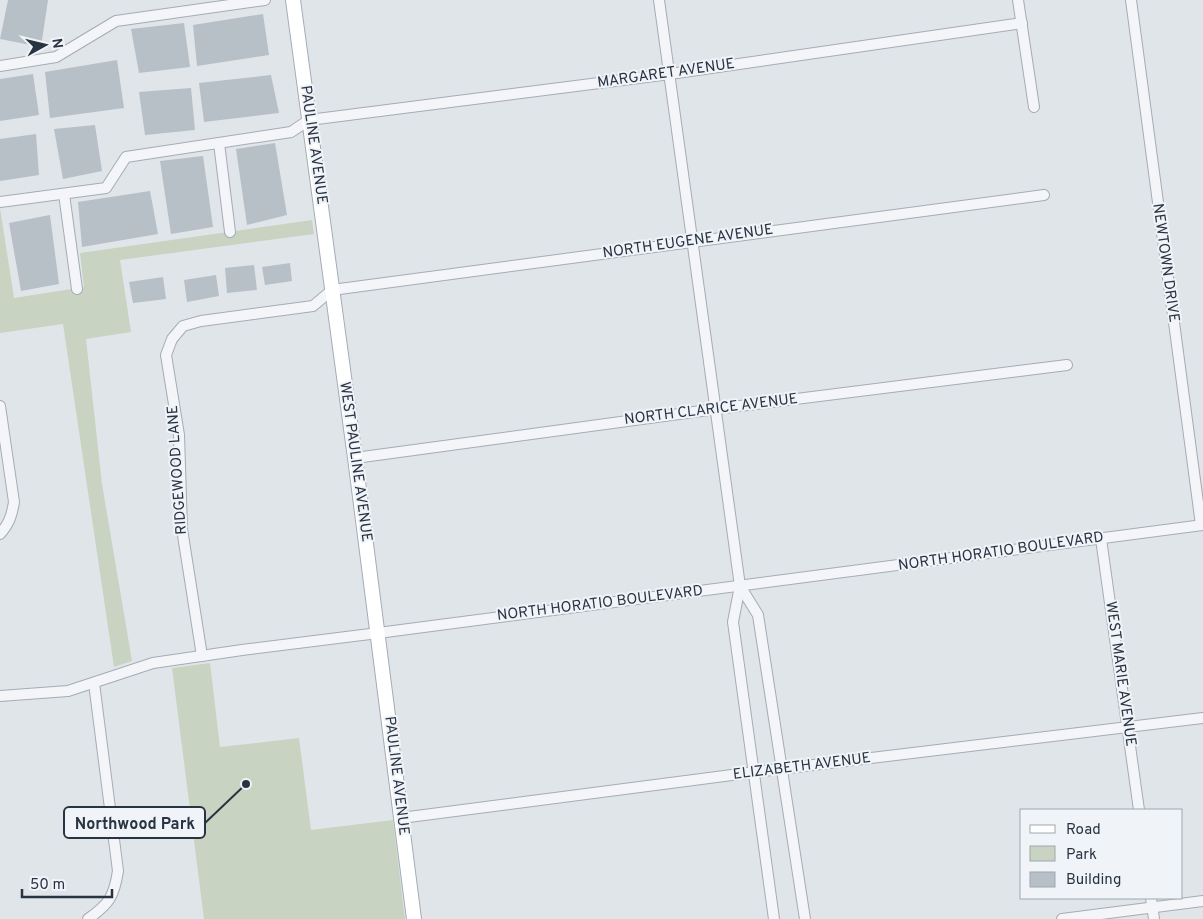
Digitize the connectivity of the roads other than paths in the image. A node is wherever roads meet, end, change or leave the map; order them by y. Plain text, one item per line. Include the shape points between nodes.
1 (266, 0) edge
2 (293, 0) edge
3 (659, 0) edge
4 (1018, 0) edge
5 (1131, 0) edge
6 (1022, 23) junction
7 (0, 66) edge
8 (670, 74) junction
9 (1034, 107) dead end
10 (309, 120) junction
11 (219, 143) junction
12 (64, 194) junction
13 (1044, 195) dead end
14 (0, 202) edge
15 (230, 232) dead end
16 (693, 241) junction
17 (77, 289) dead end
18 (332, 290) junction
19 (1067, 365) dead end
20 (0, 406) edge
21 (716, 409) junction
22 (355, 458) junction
23 (1202, 525) edge
24 (0, 534) edge
25 (1101, 539) junction
26 (740, 586) junction
27 (378, 633) junction
28 (202, 656) junction
29 (94, 683) junction
30 (0, 696) edge
31 (1203, 718) edge
32 (1128, 728) junction
33 (782, 769) junction
34 (755, 772) junction
35 (1139, 809) edge
36 (400, 818) junction
37 (1203, 901) edge
38 (1152, 902) edge
39 (88, 919) edge
40 (414, 919) edge
41 (774, 919) edge
42 (805, 919) edge
43 (1062, 919) edge
44 (1154, 919) edge

1 - 7 street via 116,21 56,57
2 - 10 street, PAULINE AVENUE
3 - 8 street
4 - 6 street
5 - 23 street, NEWTOWN DRIVE
6 - 8 street, MARGARET AVENUE
6 - 9 street
8 - 10 street, MARGARET AVENUE
8 - 16 street
10 - 11 street via 292,132
10 - 18 street, PAULINE AVENUE
11 - 12 street via 126,157 106,188
11 - 15 street
12 - 14 street
12 - 17 street
13 - 16 street, NORTH EUGENE AVENUE
16 - 18 street, NORTH EUGENE AVENUE
16 - 21 street
18 - 22 street, WEST PAULINE AVENUE
18 - 28 street, RIDGEWOOD LANE via 313,306 183,326 172,339 166,355 179,435 182,529
19 - 21 street, NORTH CLARICE AVENUE
20 - 24 street via 14,502 8,525
21 - 22 street, NORTH CLARICE AVENUE
21 - 26 street
22 - 27 street, WEST PAULINE AVENUE
23 - 25 street, NORTH HORATIO BOULEVARD
25 - 26 street, NORTH HORATIO BOULEVARD
25 - 32 street, WEST MARIE AVENUE
26 - 27 street, NORTH HORATIO BOULEVARD
26 - 33 street via 758,615
26 - 34 street via 733,622
27 - 28 street, NORTH HORATIO BOULEVARD
27 - 36 street, PAULINE AVENUE
28 - 29 street, NORTH HORATIO BOULEVARD via 153,663
29 - 30 street, NORTH HORATIO BOULEVARD via 68,691
29 - 39 street via 118,871 115,890 104,907
31 - 32 street, ELIZABETH AVENUE
32 - 33 street, ELIZABETH AVENUE
32 - 35 street, WEST MARIE AVENUE
33 - 34 street, ELIZABETH AVENUE
33 - 42 street
34 - 36 street, ELIZABETH AVENUE
34 - 41 street
36 - 40 street, PAULINE AVENUE
37 - 38 street
38 - 43 street
38 - 44 street

